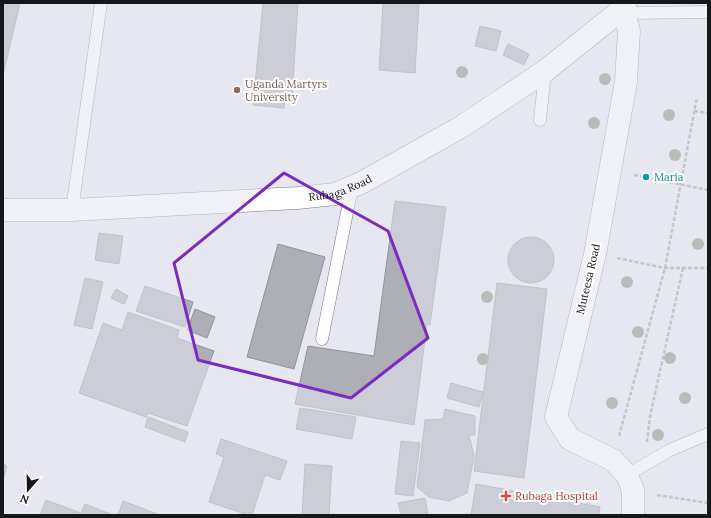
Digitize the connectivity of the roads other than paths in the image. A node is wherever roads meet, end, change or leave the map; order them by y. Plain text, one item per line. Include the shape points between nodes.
1 (101, 3) edge
2 (625, 7) edge
3 (708, 12) edge
4 (545, 71) junction
5 (540, 120) dead end
6 (352, 187) junction
7 (3, 210) edge
8 (72, 210) junction
9 (322, 339) dead end
10 (708, 434) edge
11 (629, 473) junction
12 (633, 515) edge

1 - 8 lane
2 - 3 lane
2 - 4 main road, Rubaga Road
2 - 11 main road, Muteesa Road via 629,31 626,82 595,254 556,417 570,439
4 - 5 lane
4 - 6 main road, Rubaga Road via 461,127
6 - 8 main road, Rubaga Road via 335,194 297,198
6 - 9 lane
7 - 8 main road, Rubaga Road
10 - 11 lane via 670,450
11 - 12 main road

